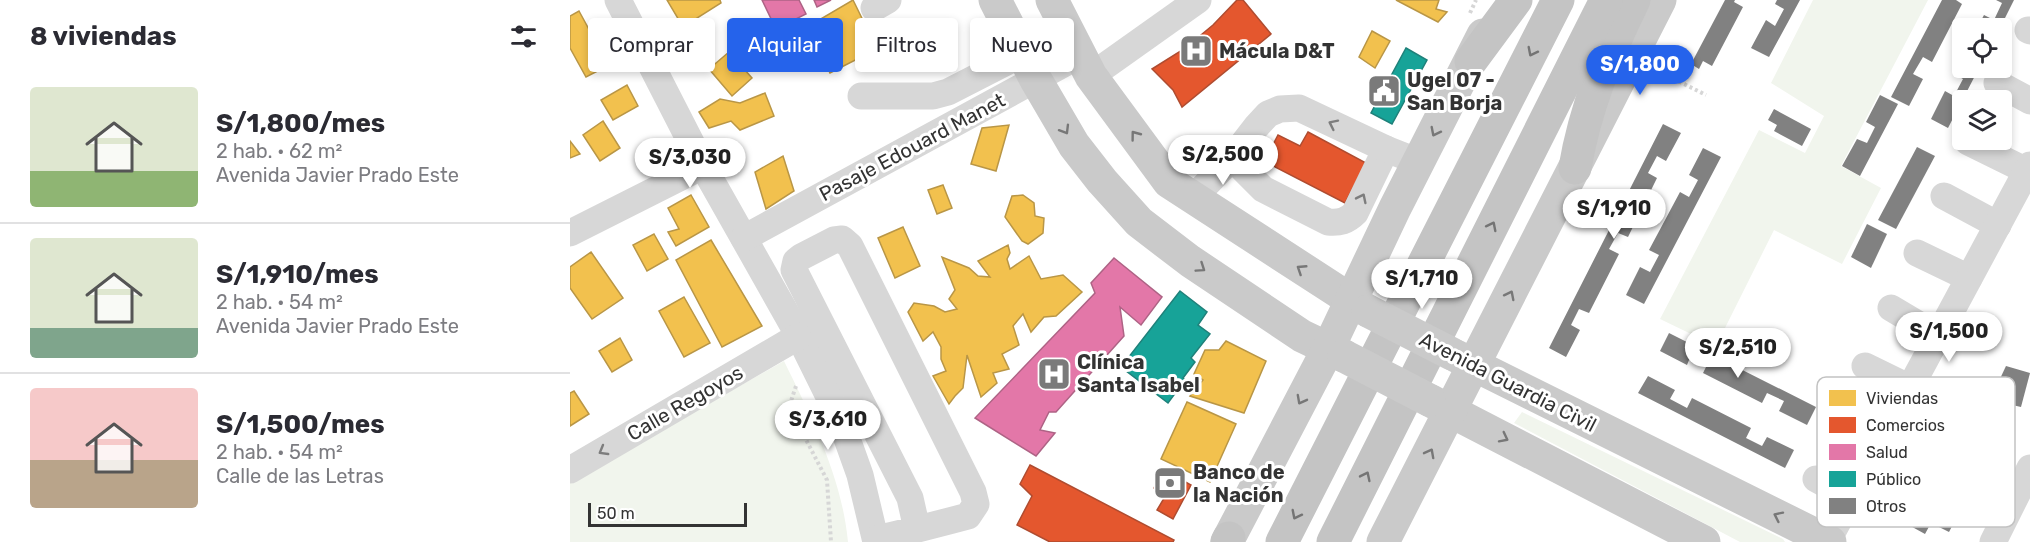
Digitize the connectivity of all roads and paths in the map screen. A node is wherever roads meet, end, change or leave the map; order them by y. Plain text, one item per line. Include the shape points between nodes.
1 (618, 0) edge
2 (994, 0) edge
3 (1052, 0) edge
4 (1198, 0) edge
5 (1500, 0) edge
6 (1516, 0) edge
7 (1558, 0) edge
8 (1606, 0) edge
9 (1634, 0) edge
10 (1660, 0) edge
11 (1003, 18) edge
12 (1471, 61) junction
13 (1074, 65) edge
14 (1086, 65) junction
15 (1649, 67) dead end
16 (1013, 72) edge
17 (1021, 72) edge
18 (1032, 72) edge
19 (1997, 83) dead end
20 (1706, 95) dead end
21 (861, 96) dead end
22 (2030, 101) edge
23 (1386, 149) junction
24 (1986, 150) edge
25 (1232, 159) junction
26 (1419, 162) junction
27 (703, 166) junction
28 (1575, 168) junction
29 (2028, 168) edge
30 (1944, 196) dead end
31 (1193, 198) junction
32 (1998, 225) junction
33 (570, 233) edge
34 (744, 238) junction
35 (1917, 254) dead end
36 (1969, 278) junction
37 (1359, 306) junction
38 (1892, 308) dead end
39 (1938, 336) junction
40 (803, 345) junction
41 (1336, 352) junction
42 (1463, 360) junction
43 (1865, 366) dead end
44 (1888, 377) edge
45 (1916, 377) edge
46 (1440, 406) junction
47 (2030, 468) edge
48 (570, 470) edge
49 (2015, 498) edge
50 (1836, 527) edge
51 (2000, 527) edge
52 (917, 529) junction
53 (876, 540) edge
54 (1228, 541) edge
55 (831, 542) edge
56 (1282, 542) edge
57 (1333, 542) edge
58 (1383, 542) edge
59 (1704, 542) edge
60 (1828, 542) edge
61 (1993, 542) edge

1 - 27 street
2 - 11 main road
3 - 14 main road, Avenida Guardia Civil
4 - 14 street, Pasaje Edouard Manet
5 - 12 main road
6 - 12 highway
7 -> 56 highway
57 -> 8 highway
9 - 28 highway via 1592,93
10 - 28 main road
12 -> 26 main road
13 - 14 street, Pasaje Edouard Manet
31 -> 14 main road, Avenida Guardia Civil via 1169,182
15 - 20 path
16 - 21 street via 933,96
17 - 34 street, Pasaje Edouard Manet
18 -> 41 main road via 1074,145 1139,222 1302,336
19 - 22 street
23 -> 25 street via 1299,108 1280,109 1256,127
25 -> 23 street via 1263,189 1328,222 1338,223 1355,213
23 - 26 street
24 - 29 street
25 - 31 street
26 - 37 main road
27 - 33 street
27 - 34 street
42 -> 28 main road
29 - 32 street
30 - 32 street
37 -> 31 main road, Avenida Guardia Civil
32 - 36 street
34 - 40 street
35 - 36 street
36 - 39 street
37 - 41 main road
37 - 42 main road, Avenida Guardia Civil, bridge
38 - 39 street
39 - 45 street
40 -> 48 street, Calle Regoyos
40 - 53 street via 840,419 860,475
40 - 55 path via 789,407 827,480
41 - 46 main road, bridge
41 -> 54 main road
42 - 46 main road
60 -> 42 main road, Avenida Guardia Civil
43 - 44 street
58 -> 46 main road
46 -> 59 main road
47 - 49 street
50 - 60 street
51 - 61 street
52 - 52 street via 968,516 976,504 973,492 850,246 842,239 834,240 801,257 794,270 910,498
52 - 53 street

